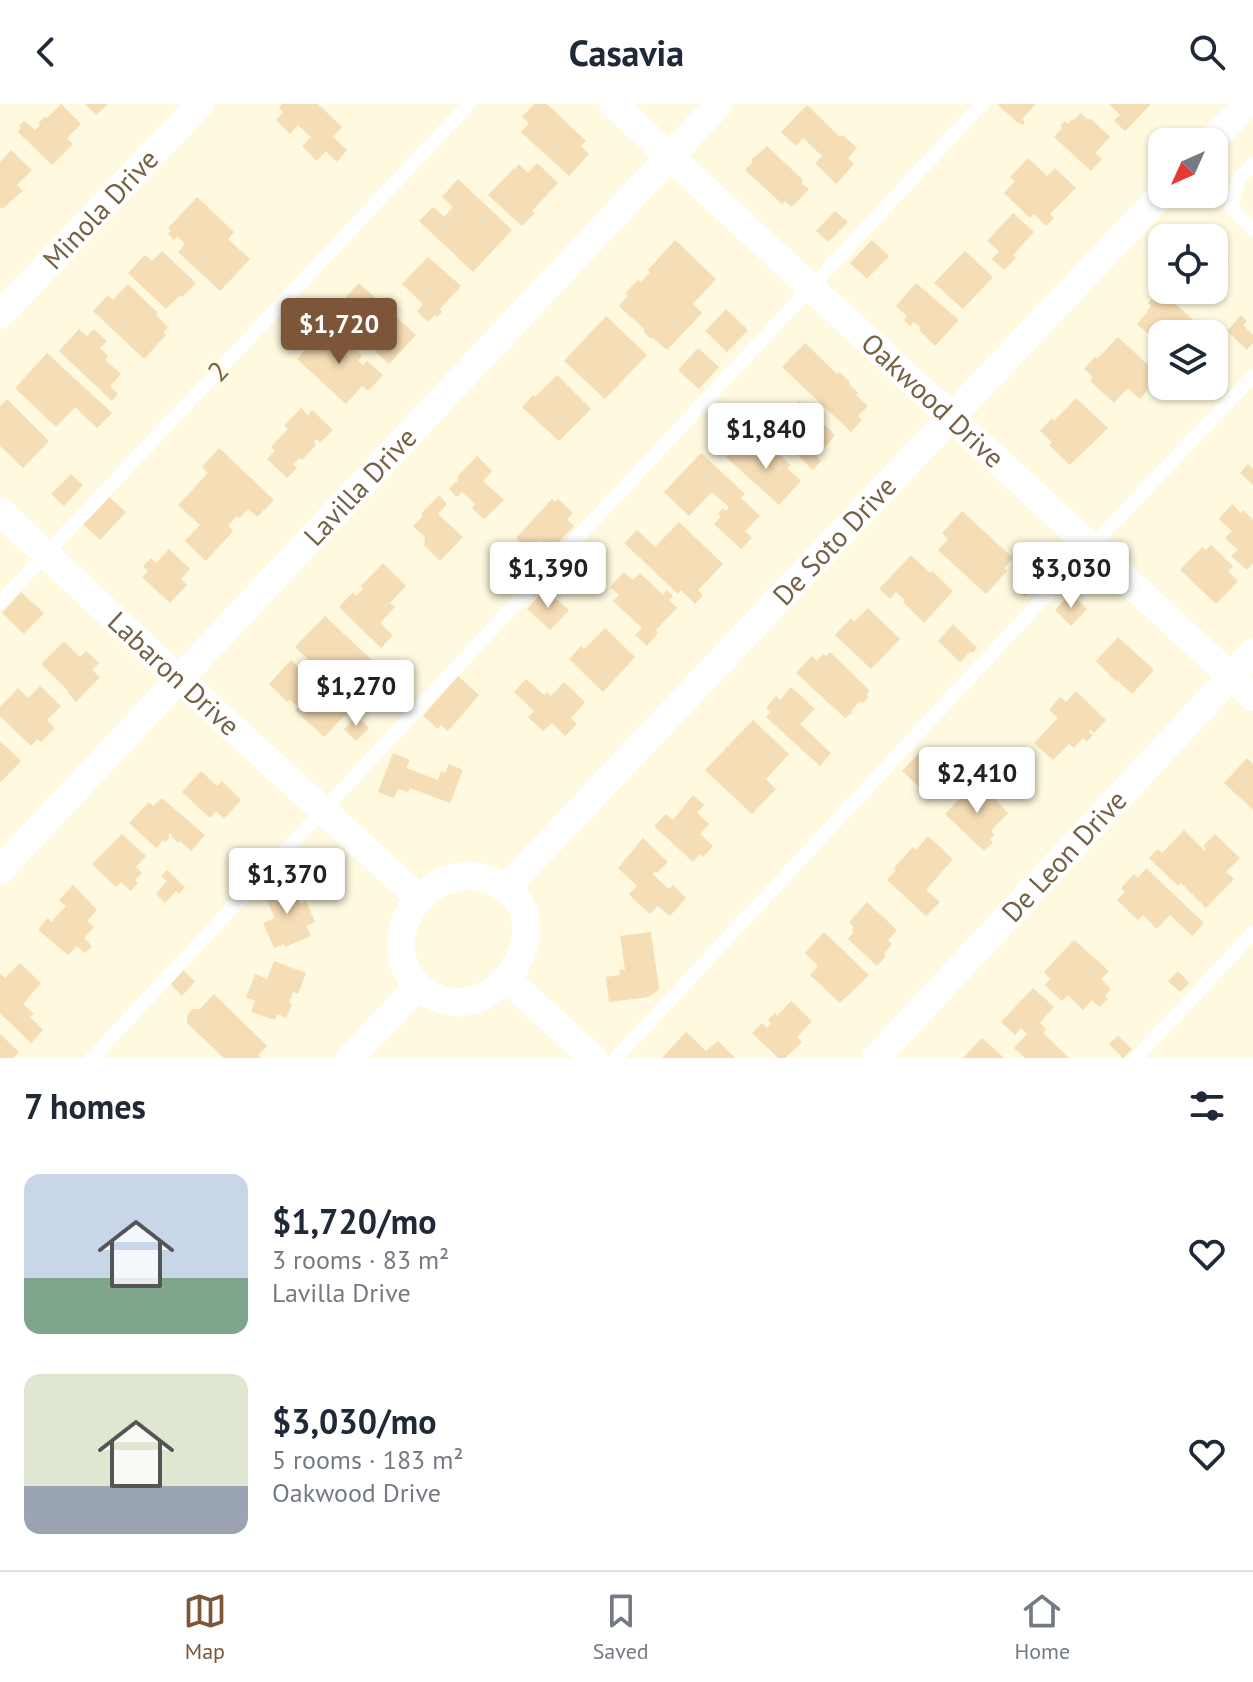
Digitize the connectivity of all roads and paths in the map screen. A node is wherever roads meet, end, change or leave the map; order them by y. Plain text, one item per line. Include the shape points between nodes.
1 (200, 104) edge
2 (469, 104) edge
3 (613, 104) edge
4 (719, 104) edge
5 (982, 104) edge
6 (1247, 104) edge
7 (1224, 128) edge
8 (669, 157) junction
9 (1253, 164) edge
10 (1149, 208) edge
11 (1253, 230) edge
12 (811, 288) junction
13 (0, 315) edge
14 (1253, 376) edge
15 (952, 417) junction
16 (0, 511) edge
17 (1091, 547) junction
18 (46, 554) junction
19 (0, 603) edge
20 (1253, 653) edge
21 (1230, 677) junction
22 (179, 679) junction
23 (1253, 697) edge
24 (324, 810) junction
25 (0, 870) edge
26 (506, 888) junction
27 (419, 898) junction
28 (1253, 933) edge
29 (507, 979) junction
30 (418, 986) junction
31 (92, 1058) edge
32 (350, 1058) edge
33 (593, 1058) edge
34 (616, 1058) edge
35 (876, 1058) edge
36 (1136, 1058) edge

1 - 13 street, Minola Drive
2 - 18 lane, 2
3 - 8 street, Oakwood Drive
4 - 8 street, Lavilla Drive
5 - 12 lane
6 - 7 street
8 - 12 street, Oakwood Drive
8 - 22 street, Lavilla Drive
9 - 11 lane via 1239,179 1231,208
10 - 15 street, De Soto Drive
12 - 15 street, Oakwood Drive
12 - 24 lane
14 - 17 lane
15 - 17 street, Oakwood Drive
15 - 26 street, De Soto Drive
16 - 18 street, Labaron Drive
17 - 21 street, Oakwood Drive
17 - 34 lane
18 - 19 lane, 2
18 - 22 street, Labaron Drive
20 - 21 street, De Leon Drive
21 - 23 street, Oakwood Drive
21 - 35 street, De Leon Drive
22 - 24 street, Labaron Drive
22 - 25 street, Lavilla Drive
24 - 27 street, Labaron Drive
24 - 31 lane
26 - 27 street via 470,875 446,879
26 - 29 street via 519,903 526,932 524,948
27 - 30 street via 400,941 407,972
28 - 36 lane
29 - 30 street via 466,1000 441,999
29 - 33 street
30 - 32 street

